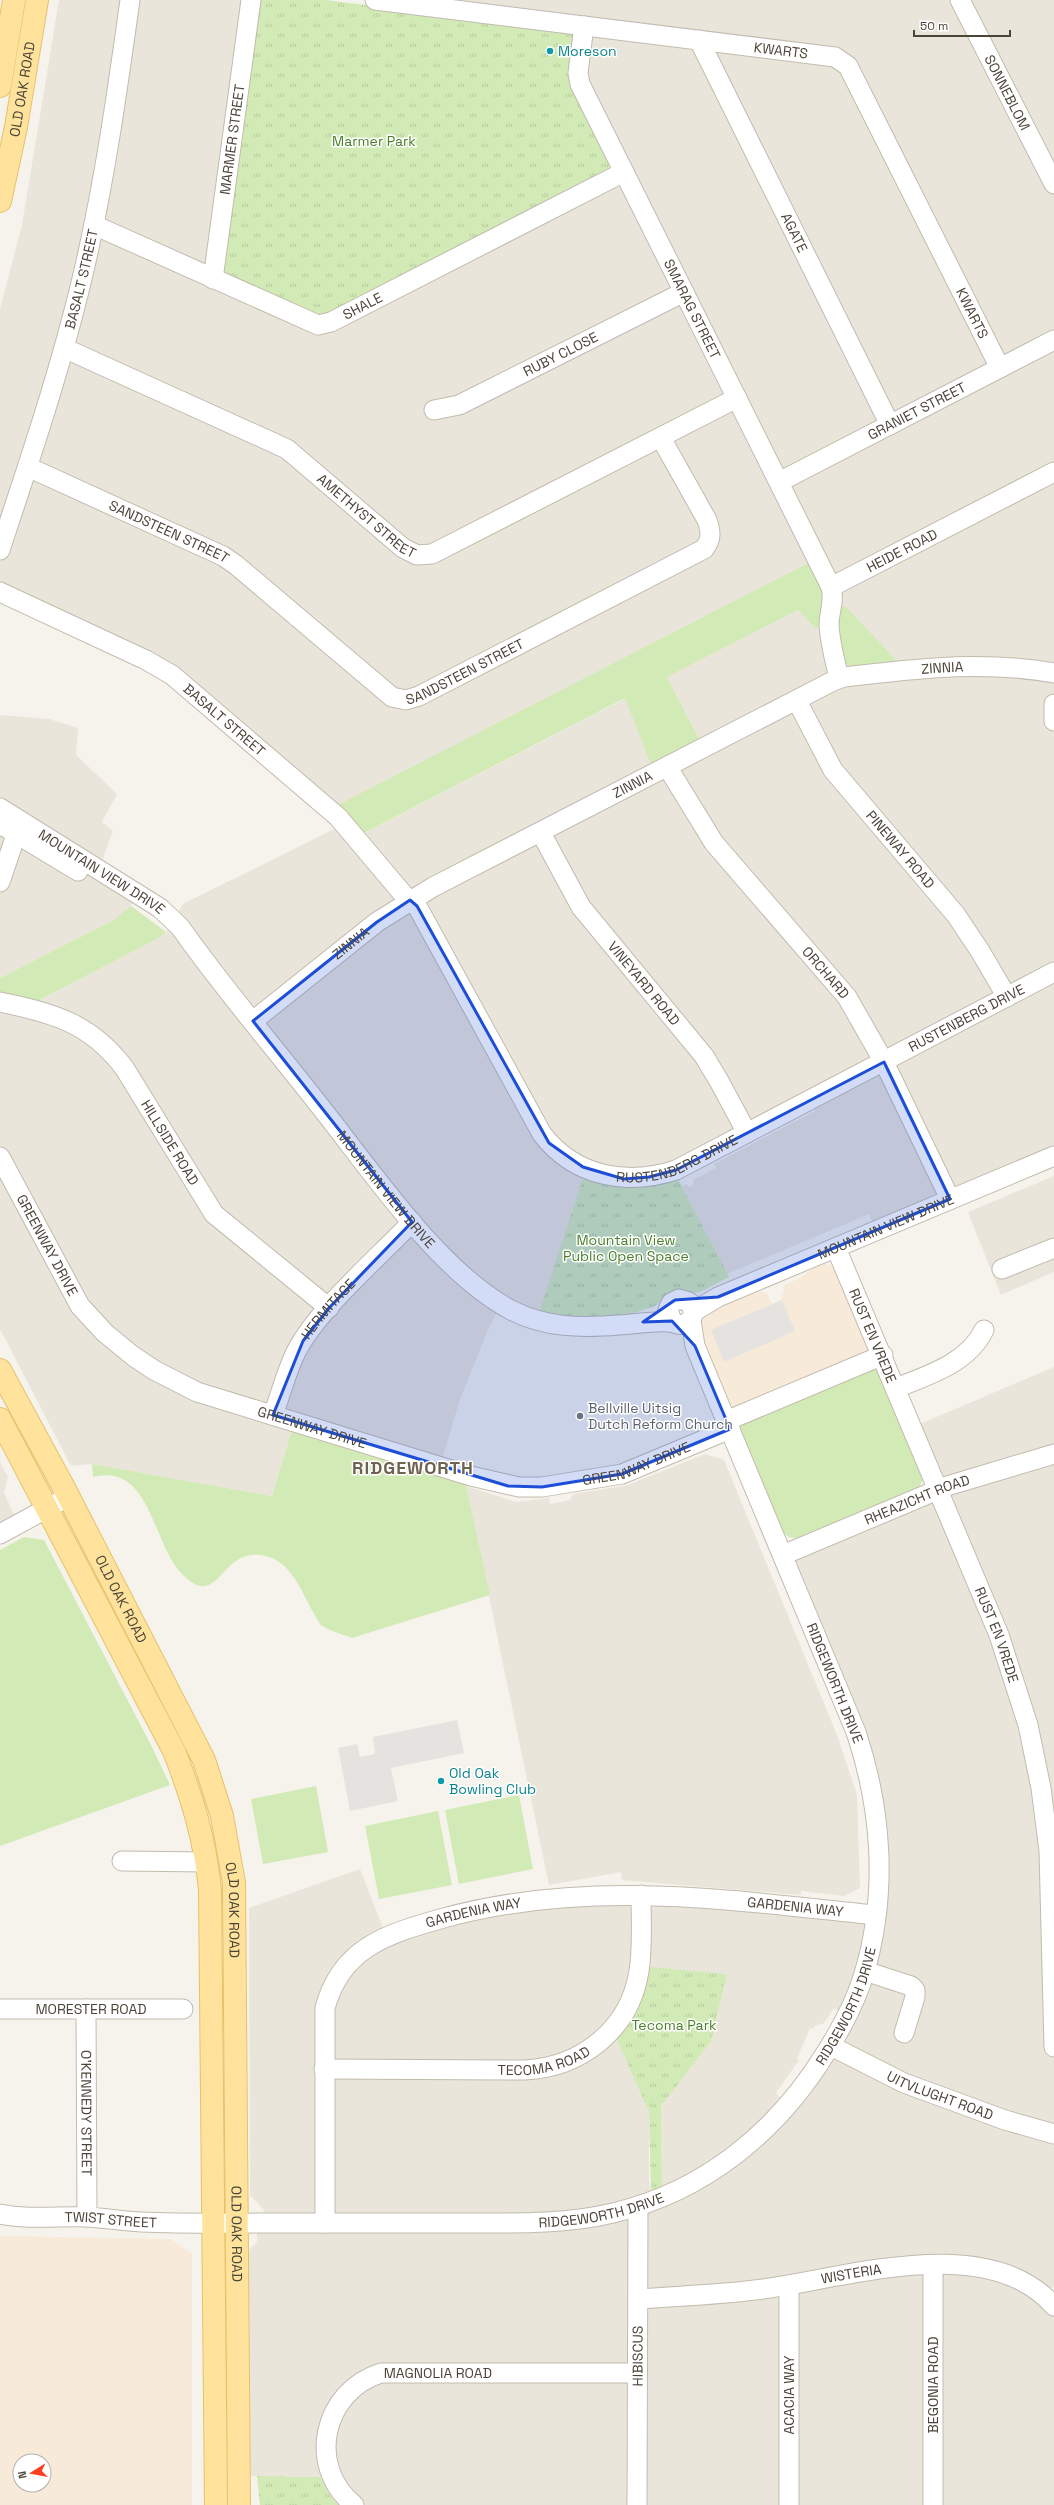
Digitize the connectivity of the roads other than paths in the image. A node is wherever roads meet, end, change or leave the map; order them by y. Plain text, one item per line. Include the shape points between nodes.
1 (14, 0) edge
2 (38, 0) edge
3 (130, 0) edge
4 (251, 0) edge
5 (375, 0) edge
6 (960, 0) edge
7 (584, 26) junction
8 (699, 40) junction
9 (0, 86) edge
10 (624, 172) junction
11 (1054, 184) edge
12 (0, 201) edge
13 (94, 225) junction
14 (213, 279) junction
15 (684, 292) junction
16 (1054, 340) edge
17 (64, 348) junction
18 (1000, 368) junction
19 (737, 398) junction
20 (434, 410) dead end
21 (890, 425) junction
22 (661, 438) junction
23 (28, 467) junction
24 (1054, 472) edge
25 (779, 482) junction
26 (0, 550) edge
27 (831, 587) junction
28 (0, 592) edge
29 (1054, 673) edge
30 (839, 678) junction
31 (797, 700) junction
32 (1054, 704) edge
33 (1054, 721) edge
34 (668, 768) junction
35 (0, 808) edge
36 (12, 826) edge
37 (541, 833) junction
38 (0, 882) edge
39 (410, 900) junction
40 (1054, 972) edge
41 (1006, 997) junction
42 (0, 1002) edge
43 (253, 1020) junction
44 (884, 1062) junction
45 (747, 1133) junction
46 (1054, 1156) edge
47 (0, 1157) edge
48 (950, 1199) junction
49 (412, 1222) junction
50 (836, 1248) junction
51 (1054, 1248) edge
52 (1002, 1270) dead end
53 (330, 1308) junction
54 (681, 1314) junction
55 (984, 1330) dead end
56 (883, 1355) junction
57 (0, 1370) edge
58 (896, 1388) junction
59 (273, 1415) junction
60 (0, 1419) edge
61 (728, 1425) junction
62 (1054, 1454) edge
63 (938, 1490) junction
64 (66, 1492) junction
65 (44, 1503) junction
66 (0, 1521) edge
67 (0, 1534) edge
68 (782, 1555) junction
69 (122, 1861) dead end
70 (207, 1862) junction
71 (641, 1895) junction
72 (876, 1915) junction
73 (865, 1971) junction
74 (1054, 1975) edge
75 (0, 2008) edge
76 (86, 2009) junction
77 (182, 2009) dead end
78 (904, 2033) dead end
79 (831, 2046) junction
80 (1054, 2047) edge
81 (324, 2069) junction
82 (1054, 2134) edge
83 (638, 2206) junction
84 (3, 2216) edge
85 (87, 2217) junction
86 (213, 2222) junction
87 (238, 2223) junction
88 (325, 2223) junction
89 (933, 2266) junction
90 (789, 2285) junction
91 (638, 2299) junction
92 (1054, 2306) edge
93 (637, 2373) junction
94 (216, 2505) edge
95 (239, 2505) edge
96 (354, 2505) edge
97 (637, 2505) edge
98 (789, 2505) edge
99 (934, 2505) edge

1 - 9 main road, OLD OAK ROAD
2 - 12 main road, OLD OAK ROAD
3 - 13 street, BASALT STREET via 116,102
4 - 14 street, MARMER STREET
5 - 7 street, KWARTS
6 - 11 street, SONNEBLOM
7 - 8 street, KWARTS
7 - 10 street, SMARAG STREET via 578,79
8 - 18 street, KWARTS via 835,57 848,66
8 - 21 street, AGATE
10 - 14 street, SHALE via 325,324 312,324
10 - 15 street, SMARAG STREET
13 - 14 street, SHALE
13 - 17 street, BASALT STREET
15 - 19 street, SMARAG STREET
15 - 20 street, RUBY CLOSE via 459,405
16 - 18 street, GRANIET STREET
17 - 22 street, AMETHYST STREET via 287,449 403,548 422,556 432,554
17 - 23 street, BASALT STREET
18 - 21 street, GRANIET STREET
19 - 22 street, AMETHYST STREET
19 - 25 street, SMARAG STREET
21 - 25 street, GRANIET STREET
22 - 23 street, SANDSTEEN STREET via 707,520 711,531 710,541 704,549 419,696 406,700 392,697 223,556
23 - 26 street, BASALT STREET
24 - 27 street, HEIDE ROAD
25 - 27 street, SMARAG STREET
27 - 30 street via 830,637
28 - 39 street, BASALT STREET via 146,660 172,675 338,817
29 - 30 street, ZINNIA via 1004,666 961,665
30 - 31 street, ZINNIA
31 - 34 street, ZINNIA
31 - 41 street, PINEWAY ROAD via 833,770 956,915
32 - 33 street
34 - 37 street, ZINNIA
34 - 44 street, ORCHARD via 714,843 847,997
35 - 36 street, MOUNTAIN VIEW DRIVE
36 - 38 street
36 - 43 street, MOUNTAIN VIEW DRIVE via 145,910 193,946
37 - 39 street, ZINNIA
37 - 45 street, VINEYARD ROAD via 572,894 704,1056
39 - 43 street, ZINNIA via 377,922
39 - 45 street, RUSTENBERG DRIVE via 417,906 542,1134 554,1148 570,1160 610,1177 649,1177 676,1170
40 - 41 street, RUSTENBERG DRIVE
41 - 44 street, RUSTENBERG DRIVE
42 - 53 street, HILLSIDE ROAD via 63,1018 87,1031 108,1048 125,1069 214,1214
43 - 49 street, MOUNTAIN VIEW DRIVE
44 - 45 street, RUSTENBERG DRIVE
44 - 48 street, ORCHARD
46 - 48 street, MOUNTAIN VIEW DRIVE
47 - 59 street, GREENWAY DRIVE via 80,1306 105,1333 133,1356 175,1382 197,1392
48 - 50 street, MOUNTAIN VIEW DRIVE
49 - 53 street, HERMITAGE
49 - 54 street, MOUNTAIN VIEW DRIVE via 474,1286 512,1311 528,1318 584,1328 643,1322
50 - 54 street, MOUNTAIN VIEW DRIVE
50 - 56 street, RUST EN VREDE
51 - 52 street
53 - 59 street, HERMITAGE via 296,1352
54 - 61 street, RIDGEWORTH DRIVE
55 - 58 street via 978,1343 967,1354
56 - 58 street, RUST EN VREDE
56 - 61 street, GREENWAY DRIVE
57 - 64 main road, OLD OAK ROAD
58 - 63 street, RUST EN VREDE
59 - 61 street, GREENWAY DRIVE via 471,1476 508,1486 531,1488 622,1474
60 - 65 main road, OLD OAK ROAD
61 - 68 street, RIDGEWORTH DRIVE
62 - 63 street, RHEAZICHT ROAD
63 - 68 street, RHEAZICHT ROAD
63 - 74 street, RUST EN VREDE via 999,1635 1028,1726 1041,1788 1048,1843
64 - 65 street
64 - 87 main road, OLD OAK ROAD via 204,1760 222,1816 234,1884
65 - 66 street
65 - 67 street
65 - 70 main road, OLD OAK ROAD via 174,1751 192,1796
68 - 72 street, RIDGEWORTH DRIVE via 847,1708 869,1774 879,1840
69 - 70 street
70 - 86 main road, OLD OAK ROAD via 210,1889
71 - 72 street, GARDENIA WAY
71 - 81 street, GARDENIA WAY via 589,1895 499,1905 422,1924 375,1942 348,1963 329,1995 324,2020
71 - 81 street, TECOMA ROAD via 640,1970 633,1997 610,2032 578,2058 552,2067 525,2070
72 - 73 street, RIDGEWORTH DRIVE
73 - 78 street via 911,1986 915,1990 916,1997
73 - 79 street, RIDGEWORTH DRIVE via 850,2012
74 - 80 street, RUST EN VREDE
75 - 76 street, MORESTER ROAD
76 - 77 street, MORESTER ROAD
76 - 85 street, O'KENNEDY STREET
79 - 82 street, UITVLUGHT ROAD via 904,2083 1004,2120
79 - 83 street, RIDGEWORTH DRIVE via 789,2106 760,2135 711,2171 675,2191
81 - 88 street, GARDENIA WAY
83 - 88 street, RIDGEWORTH DRIVE via 589,2218 535,2223
83 - 91 street, HIBISCUS
84 - 85 street, TWIST STREET
85 - 86 street, TWIST STREET via 145,2222
86 - 87 street, TWIST STREET
86 - 94 main road, OLD OAK ROAD
87 - 88 street, RIDGEWORTH DRIVE
87 - 95 main road, OLD OAK ROAD
89 - 90 street, WISTERIA via 860,2271
89 - 92 street, WISTERIA via 968,2266 998,2270 1025,2282
89 - 99 street, BEGONIA ROAD
90 - 91 street, WISTERIA
90 - 98 street, ACACIA WAY
91 - 93 street, HIBISCUS
93 - 96 street, MAGNOLIA ROAD via 381,2373 371,2376 351,2388 336,2406 327,2438 328,2461 335,2483
93 - 97 street, HIBISCUS

